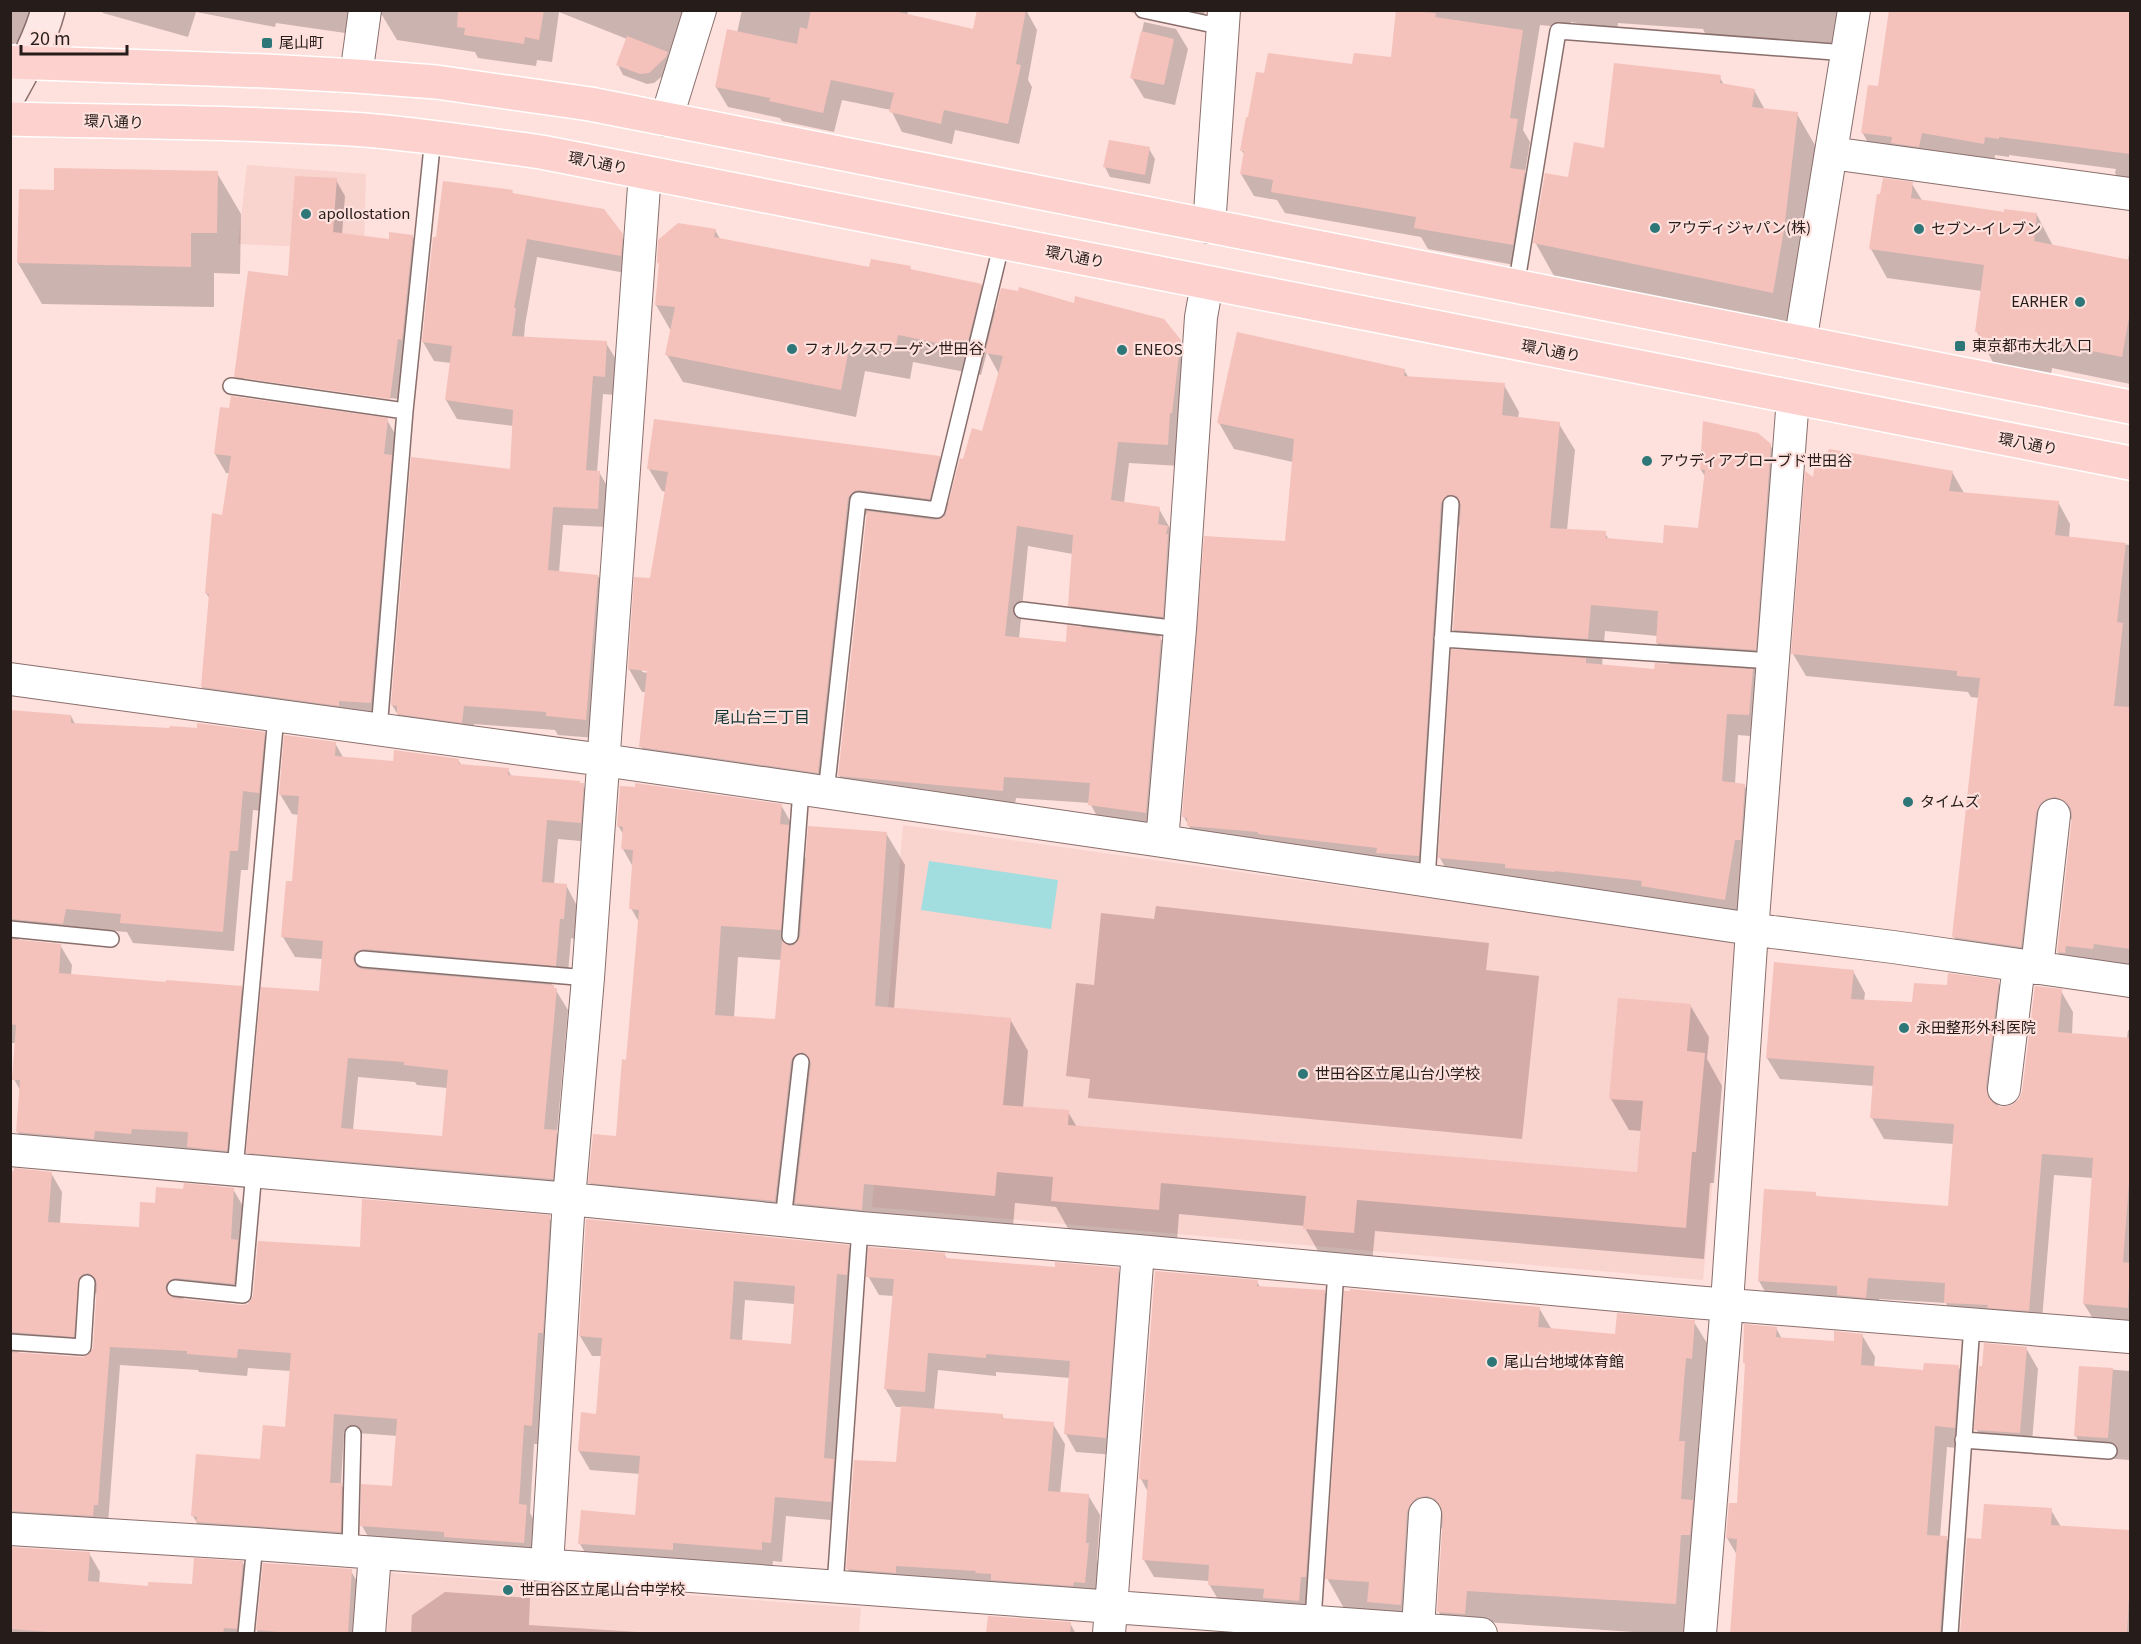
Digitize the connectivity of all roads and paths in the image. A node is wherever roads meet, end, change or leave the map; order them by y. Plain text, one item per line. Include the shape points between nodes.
1 (48, 10) edge
2 (365, 10) edge
3 (700, 10) edge
4 (1143, 10) edge
5 (1854, 10) edge
6 (1224, 19) edge
7 (1847, 53) junction
8 (19, 62) edge
9 (356, 76) junction
10 (10, 93) edge
11 (10, 119) edge
12 (666, 120) junction
13 (433, 137) junction
14 (1831, 153) junction
15 (645, 172) junction
16 (2130, 194) edge
17 (1209, 227) junction
18 (1002, 242) junction
19 (1207, 284) junction
20 (1516, 287) junction
21 (1800, 343) junction
22 (231, 386) dead end
23 (1793, 398) junction
24 (2130, 407) edge
25 (405, 411) junction
26 (2130, 463) edge
27 (1451, 504) dead end
28 (1022, 610) dead end
29 (1180, 629) junction
30 (1442, 639) junction
31 (1772, 661) junction
32 (10, 679) edge
33 (276, 716) junction
34 (380, 730) junction
35 (603, 760) junction
36 (814, 792) junction
37 (2054, 815) dead end
38 (1162, 841) junction
39 (1427, 880) junction
40 (10, 929) edge
41 (1753, 929) junction
42 (790, 936) dead end
43 (111, 939) dead end
44 (363, 959) dead end
45 (2028, 966) junction
46 (588, 978) junction
47 (2130, 981) edge
48 (801, 1062) dead end
49 (2004, 1089) dead end
50 (10, 1150) edge
51 (245, 1171) junction
52 (569, 1199) junction
53 (783, 1220) junction
54 (860, 1228) junction
55 (1138, 1251) junction
56 (1336, 1270) junction
57 (87, 1282) dead end
58 (175, 1288) dead end
59 (1727, 1304) junction
60 (1972, 1325) junction
61 (2130, 1337) edge
62 (10, 1342) edge
63 (353, 1434) dead end
64 (1964, 1440) junction
65 (2109, 1451) dead end
66 (1425, 1514) dead end
67 (10, 1528) edge
68 (255, 1544) junction
69 (363, 1552) junction
70 (547, 1566) junction
71 (835, 1586) junction
72 (1110, 1619) edge
73 (1313, 1620) junction
74 (1418, 1629) junction
75 (1449, 1632) edge
76 (246, 1634) edge
77 (369, 1634) edge
78 (1481, 1634) edge
79 (1700, 1634) edge
80 (1950, 1634) edge

1 - 8 street via 44,26
2 - 9 street
3 - 12 street
4 - 6 lane
5 - 7 street
6 - 17 street
7 - 14 street
7 - 20 lane via 1558,31
8 - 9 main road
8 - 10 street
9 - 12 main road via 513,92
11 - 13 main road, 環八通り via 293,126
12 - 17 main road
13 - 15 main road, 環八通り
13 - 25 lane
14 - 16 street
14 - 21 street
15 - 18 main road, 環八通り
15 - 35 street
17 - 20 main road
18 - 19 main road, 環八通り
18 - 36 lane via 937,510 858,500
19 - 23 main road, 環八通り
19 - 29 street via 1201,317
20 - 21 main road
21 - 24 main road
22 - 25 lane
23 - 26 main road, 環八通り
23 - 31 street
25 - 34 lane
27 - 30 lane
28 - 29 lane
29 - 38 street
30 - 31 lane
30 - 39 lane
31 - 41 street
32 - 33 street
33 - 34 street
33 - 51 lane
34 - 35 street
35 - 36 street
35 - 46 street
36 - 38 street
36 - 42 lane
37 - 45 street
38 - 39 street
39 - 41 street
40 - 43 lane
41 - 45 street
41 - 59 street
44 - 46 lane
45 - 47 street
45 - 49 street
46 - 52 street
48 - 53 lane
50 - 51 street
51 - 52 street
51 - 58 lane via 243,1295
52 - 53 street
52 - 70 street
53 - 54 street
54 - 55 street
54 - 71 lane
55 - 56 street
55 - 72 street
56 - 59 street
56 - 73 lane
57 - 62 lane via 83,1347
59 - 60 street
59 - 79 street
60 - 61 street
60 - 64 lane
63 - 69 lane
64 - 65 lane
64 - 80 lane
66 - 74 street
67 - 68 street
68 - 69 street
68 - 76 lane
69 - 70 street
69 - 77 street
70 - 71 street
71 - 72 street
72 - 73 street
73 - 74 street
74 - 75 street
75 - 78 street

